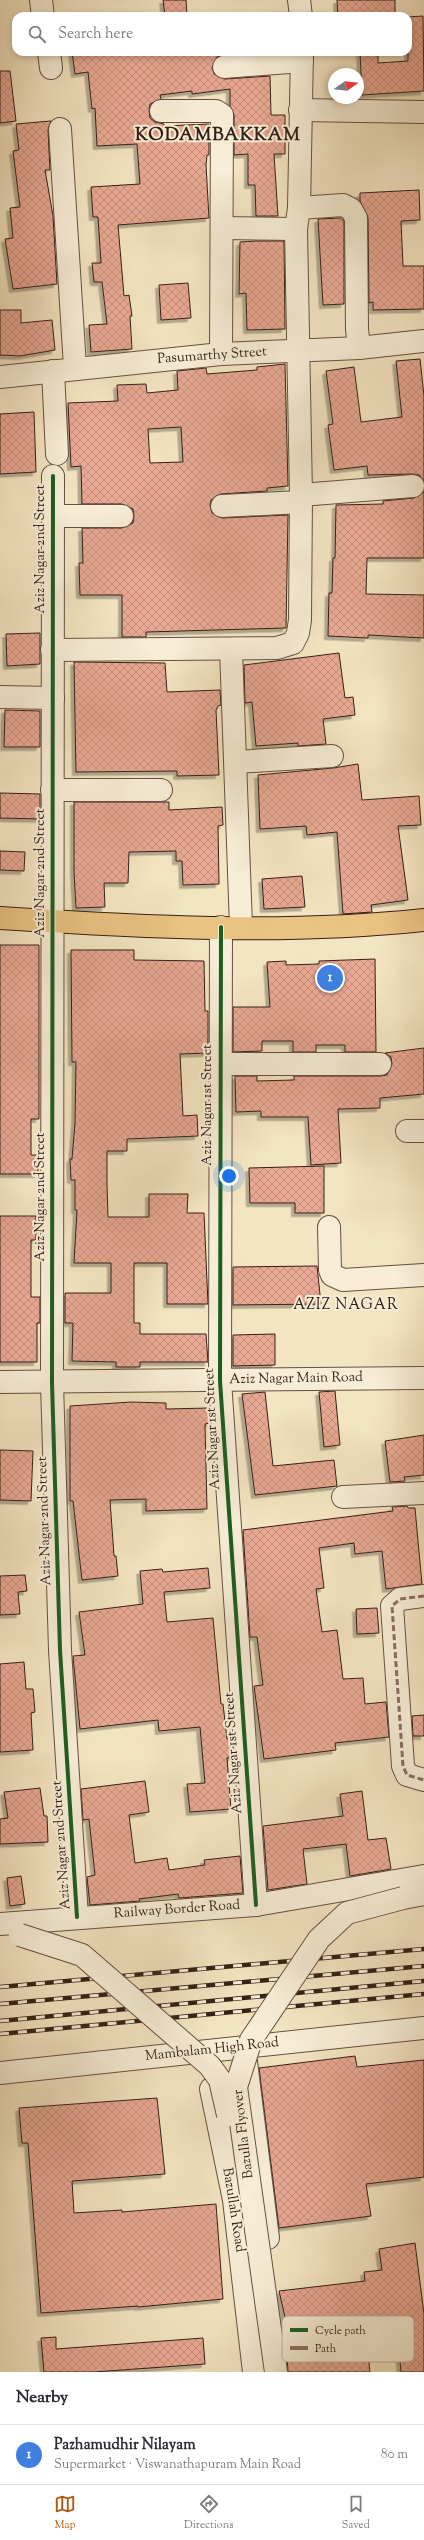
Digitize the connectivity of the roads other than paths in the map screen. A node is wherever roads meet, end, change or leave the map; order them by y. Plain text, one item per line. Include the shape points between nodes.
1 (41, 0) edge
2 (299, 0) edge
3 (42, 12) edge
4 (300, 12) edge
5 (302, 56) edge
6 (224, 67) dead end
7 (300, 110) junction
8 (161, 111) dead end
9 (424, 112) edge
10 (60, 129) dead end
11 (299, 208) junction
12 (223, 228) junction
13 (296, 229) junction
14 (424, 341) edge
15 (359, 348) junction
16 (299, 351) junction
17 (221, 354) junction
18 (75, 367) junction
19 (53, 371) junction
20 (0, 377) edge
21 (57, 454) dead end
22 (53, 476) dead end
23 (413, 486) dead end
24 (301, 499) junction
25 (222, 506) dead end
26 (53, 516) junction
27 (122, 516) dead end
28 (231, 649) junction
29 (52, 650) junction
30 (0, 697) edge
31 (53, 698) junction
32 (332, 756) dead end
33 (236, 762) junction
34 (52, 790) junction
35 (161, 790) dead end
36 (0, 918) edge
37 (424, 920) edge
38 (52, 922) junction
39 (231, 927) junction
40 (219, 1064) junction
41 (380, 1064) dead end
42 (329, 1227) dead end
43 (424, 1275) edge
44 (424, 1378) edge
45 (220, 1380) junction
46 (0, 1382) edge
47 (52, 1383) junction
48 (424, 1493) edge
49 (343, 1497) dead end
50 (424, 1596) edge
51 (424, 1780) edge
52 (424, 1876) edge
53 (424, 1894) edge
54 (256, 1905) junction
55 (77, 1917) junction
56 (0, 1924) edge
57 (0, 1937) edge
58 (424, 2028) edge
59 (244, 2046) junction
60 (200, 2051) junction
61 (0, 2073) edge
62 (248, 2082) junction
63 (213, 2095) junction
64 (282, 2348) edge
65 (284, 2362) edge
66 (254, 2372) edge
67 (263, 2372) edge
68 (276, 2372) edge
69 (285, 2372) edge

1 - 3 street
2 - 4 street
5 - 6 street
5 - 7 street
7 - 9 street
7 - 11 street
8 - 12 street via 216,111 222,115
10 - 18 street
11 - 13 street
11 - 15 street via 343,205 351,209 356,218
12 - 13 street
12 - 17 street
13 - 16 street
14 - 15 street, Pasumarthy Street
15 - 16 street, Pasumarthy Street
16 - 17 street, Pasumarthy Street
16 - 24 street
17 - 18 street, Pasumarthy Street
18 - 19 street, Pasumarthy Street
19 - 20 street, Pasumarthy Street
19 - 21 street
22 - 26 street, Aziz Nagar 2nd Street
23 - 24 street
24 - 25 street
24 - 28 street via 298,634 293,643 277,648
26 - 27 street
26 - 29 street, Aziz Nagar 2nd Street
28 - 29 street
28 - 33 street, Aziz Nagar 1st Street
29 - 31 street, Aziz Nagar 2nd Street
30 - 31 street
31 - 34 street, Aziz Nagar 2nd Street
32 - 33 street
33 - 39 street, Aziz Nagar 1st Street
34 - 35 street
34 - 38 street, Aziz Nagar 2nd Street
36 - 38 main road
37 - 39 main road via 377,925
38 - 39 main road
38 - 47 street, Aziz Nagar 2nd Street
39 - 40 street, Aziz Nagar 1st Street
40 - 41 street
40 - 45 street, Aziz Nagar 1st Street
42 - 43 street via 330,1270 337,1278
44 - 45 street, Aziz Nagar Main Road
45 - 47 street, Aziz Nagar Main Road
45 - 54 street, Aziz Nagar 1st Street
46 - 47 street, Aziz Nagar Main Road
47 - 55 street, Aziz Nagar 2nd Street via 60,1650
48 - 49 street
50 - 51 street via 400,1599 392,1606 403,1766 407,1775
52 - 54 street, Railway Border Road
53 - 68 street, Bazulla Flyover, bridge via 347,1913 324,1934 251,2040 241,2068 236,2087
54 - 55 street, Railway Border Road
55 - 56 street, Railway Border Road
57 - 67 street, Bazulla Flyover, bridge via 20,1935 82,1955 210,2066 220,2080 243,2205
58 - 59 street, Mambalam High Road
59 - 60 street, Mambalam High Road
59 - 62 street
60 - 61 street, Mambalam High Road
60 - 63 street, Bazullah Road
62 - 63 street via 235,2077 228,2078 218,2084
62 - 64 street
63 - 66 street, Bazullah Road via 234,2200
65 - 69 street

